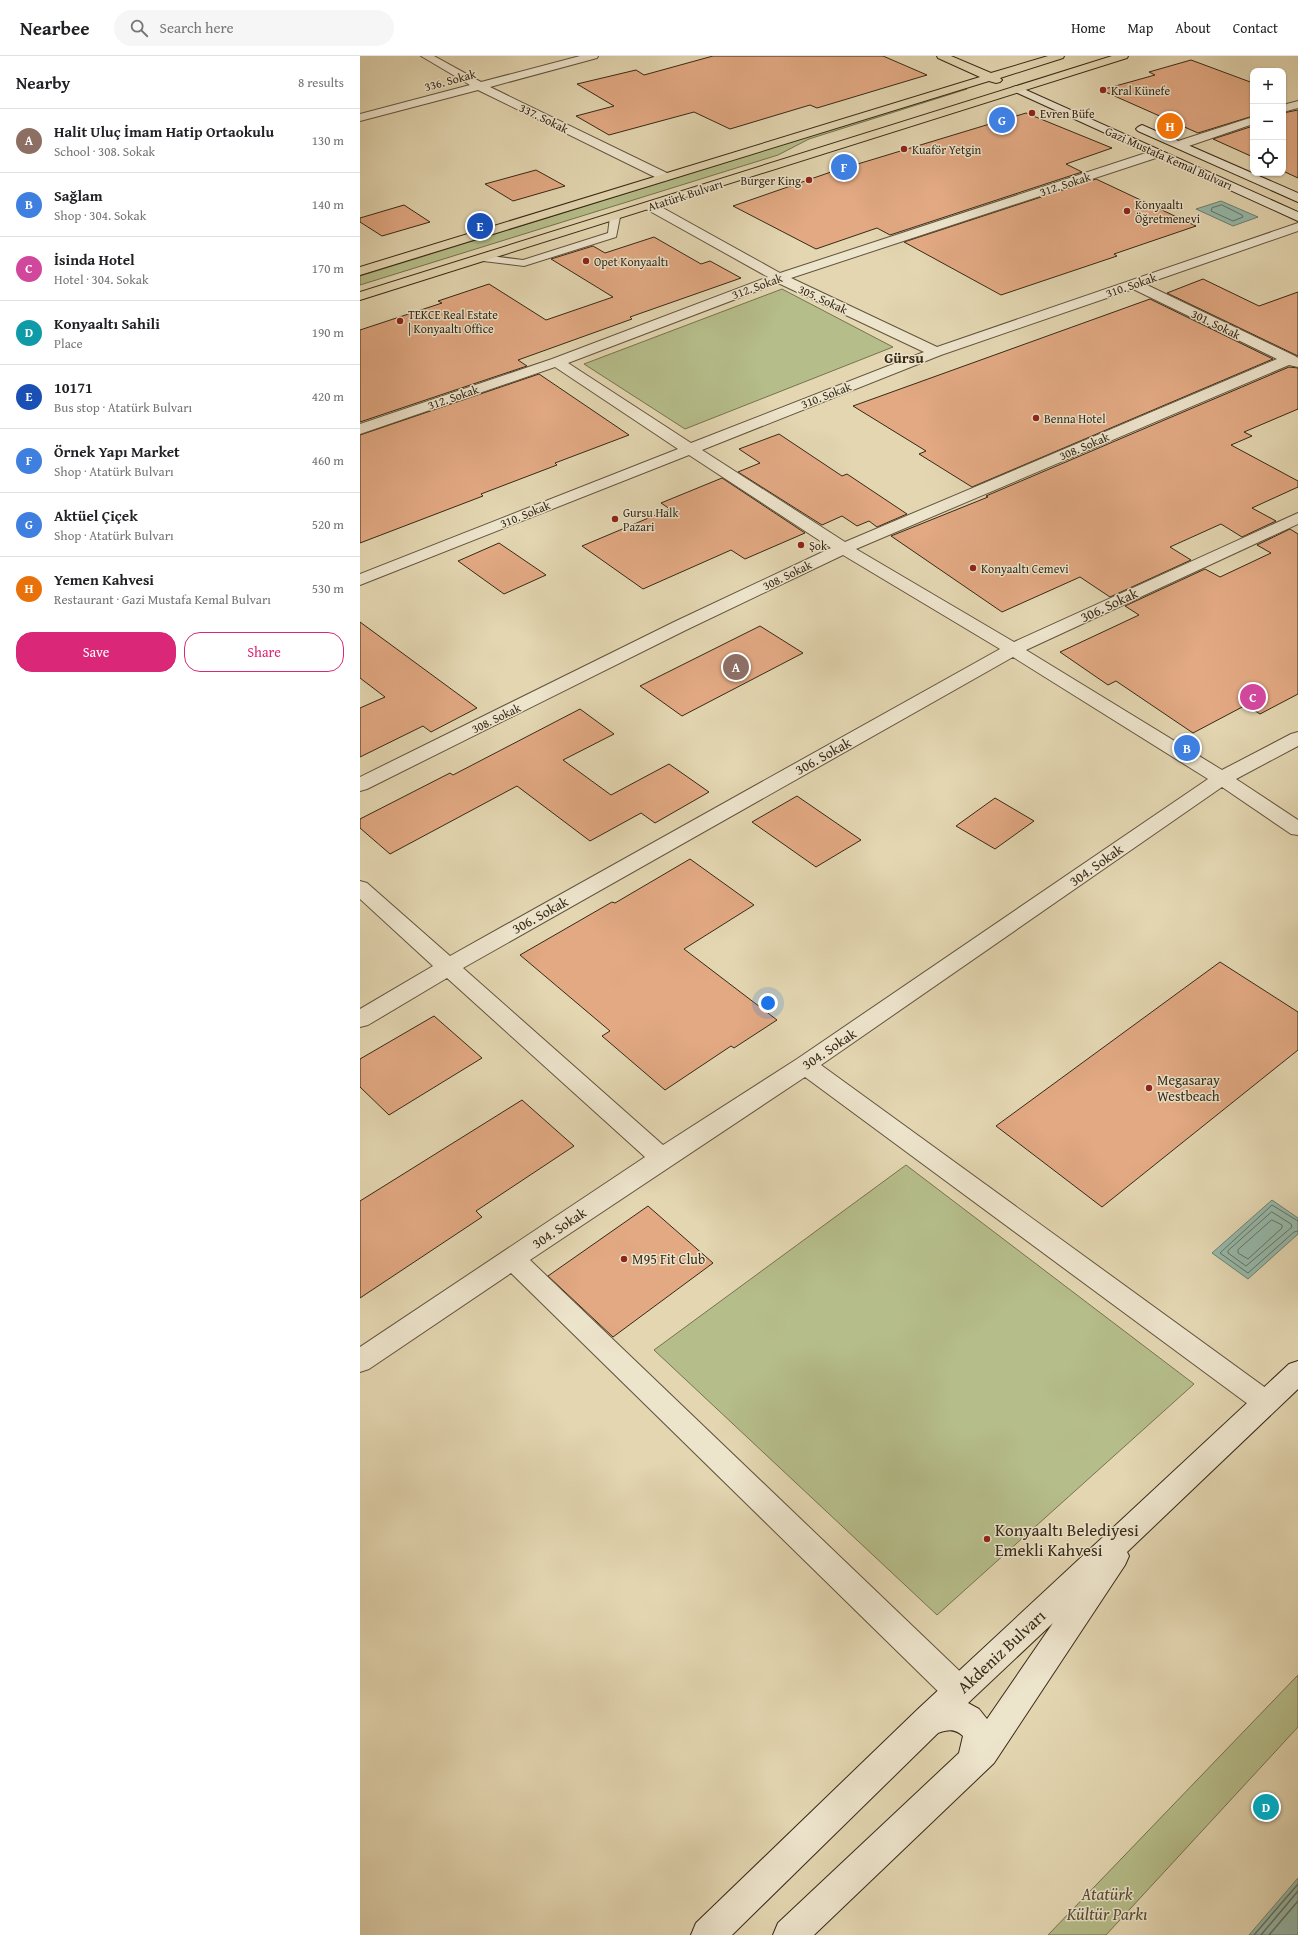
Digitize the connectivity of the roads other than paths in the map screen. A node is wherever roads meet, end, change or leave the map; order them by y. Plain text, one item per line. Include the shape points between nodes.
1 (426, 56) edge
2 (594, 56) edge
3 (942, 56) edge
4 (1059, 56) edge
5 (1123, 56) edge
6 (996, 65) dead end
7 (1010, 71) junction
8 (990, 77) junction
9 (1004, 83) junction
10 (1038, 83) junction
11 (479, 86) junction
12 (1017, 89) junction
13 (1052, 89) dead end
14 (1298, 104) edge
15 (1286, 108) edge
16 (360, 118) edge
17 (1250, 121) edge
18 (1130, 123) dead end
19 (1179, 145) junction
20 (1158, 153) junction
21 (770, 168) junction
22 (664, 177) junction
23 (1298, 198) edge
24 (650, 206) junction
25 (615, 217) junction
26 (1298, 217) edge
27 (1298, 227) edge
28 (483, 258) junction
29 (360, 271) edge
30 (779, 278) junction
31 (1134, 284) junction
32 (360, 296) edge
33 (936, 352) junction
34 (1294, 361) edge
35 (556, 362) junction
36 (360, 429) edge
37 (690, 448) junction
38 (1298, 518) edge
39 (844, 548) junction
40 (360, 580) edge
41 (1014, 649) junction
42 (1298, 738) edge
43 (1222, 778) junction
44 (360, 785) edge
45 (1298, 829) edge
46 (360, 888) edge
47 (448, 967) junction
48 (360, 1020) edge
49 (805, 1065) junction
50 (662, 1158) junction
51 (513, 1259) junction
52 (360, 1361) edge
53 (1298, 1372) edge
54 (1265, 1402) junction
55 (1138, 1522) junction
56 (959, 1691) junction
57 (929, 1720) junction
58 (970, 1762) junction
59 (708, 1935) edge
60 (790, 1935) edge

1 - 11 street, 337. Sokak
2 - 11 street, 336. Sokak
3 - 8 main road
4 - 7 main road, Atatürk Bulvarı
5 - 10 main road, Atatürk Bulvarı
6 - 7 main road
7 - 8 main road, Atatürk Bulvarı
7 - 9 main road via 1012,77
7 - 10 main road
8 - 9 main road
8 - 22 main road, Atatürk Bulvarı
9 - 12 main road
9 - 21 main road via 821,142
10 - 12 main road, Atatürk Bulvarı
10 - 13 street
11 - 16 street, 336. Sokak
11 - 22 street, 337. Sokak
12 - 20 street, Gazi Mustafa Kemal Bulvarı
12 - 21 main road, Atatürk Bulvarı
14 - 15 street
17 - 19 street
18 - 19 street, Gazi Mustafa Kemal Bulvarı
19 - 23 street, Gazi Mustafa Kemal Bulvarı
20 - 26 street, Gazi Mustafa Kemal Bulvarı
20 - 30 street, 312. Sokak
21 - 24 main road, Atatürk Bulvarı
22 - 29 main road, Atatürk Bulvarı
24 - 25 main road, Atatürk Bulvarı
24 - 30 street, 305. Sokak
25 - 28 main road, Atatürk Bulvarı
25 - 28 lane via 613,235 531,261 524,263
27 - 31 street, 310. Sokak
28 - 32 main road, Atatürk Bulvarı
30 - 33 street, 305. Sokak
30 - 35 street, 312. Sokak
31 - 33 street, 310. Sokak
31 - 34 street, 301. Sokak
33 - 37 street, 310. Sokak
34 - 39 street, 308. Sokak
35 - 36 street, 312. Sokak
35 - 37 street
37 - 39 street
37 - 40 street, 310. Sokak
38 - 41 street, 306. Sokak
39 - 41 street
39 - 44 street, 308. Sokak via 680,626
41 - 43 street
41 - 47 street, 306. Sokak
42 - 43 street, 304. Sokak
43 - 45 street
43 - 49 street, 304. Sokak
46 - 47 street
47 - 48 street, 306. Sokak
47 - 50 street
49 - 50 street, 304. Sokak
49 - 54 street
50 - 51 street, 304. Sokak
51 - 52 street, 304. Sokak
51 - 56 street
53 - 54 street, Akdeniz Bulvarı
54 - 55 street, Akdeniz Bulvarı
55 - 56 street, Akdeniz Bulvarı
55 - 58 street via 983,1752
56 - 57 street, Akdeniz Bulvarı
57 - 58 street via 961,1715 973,1723 979,1734 978,1747
57 - 59 street, Akdeniz Bulvarı
58 - 60 street

